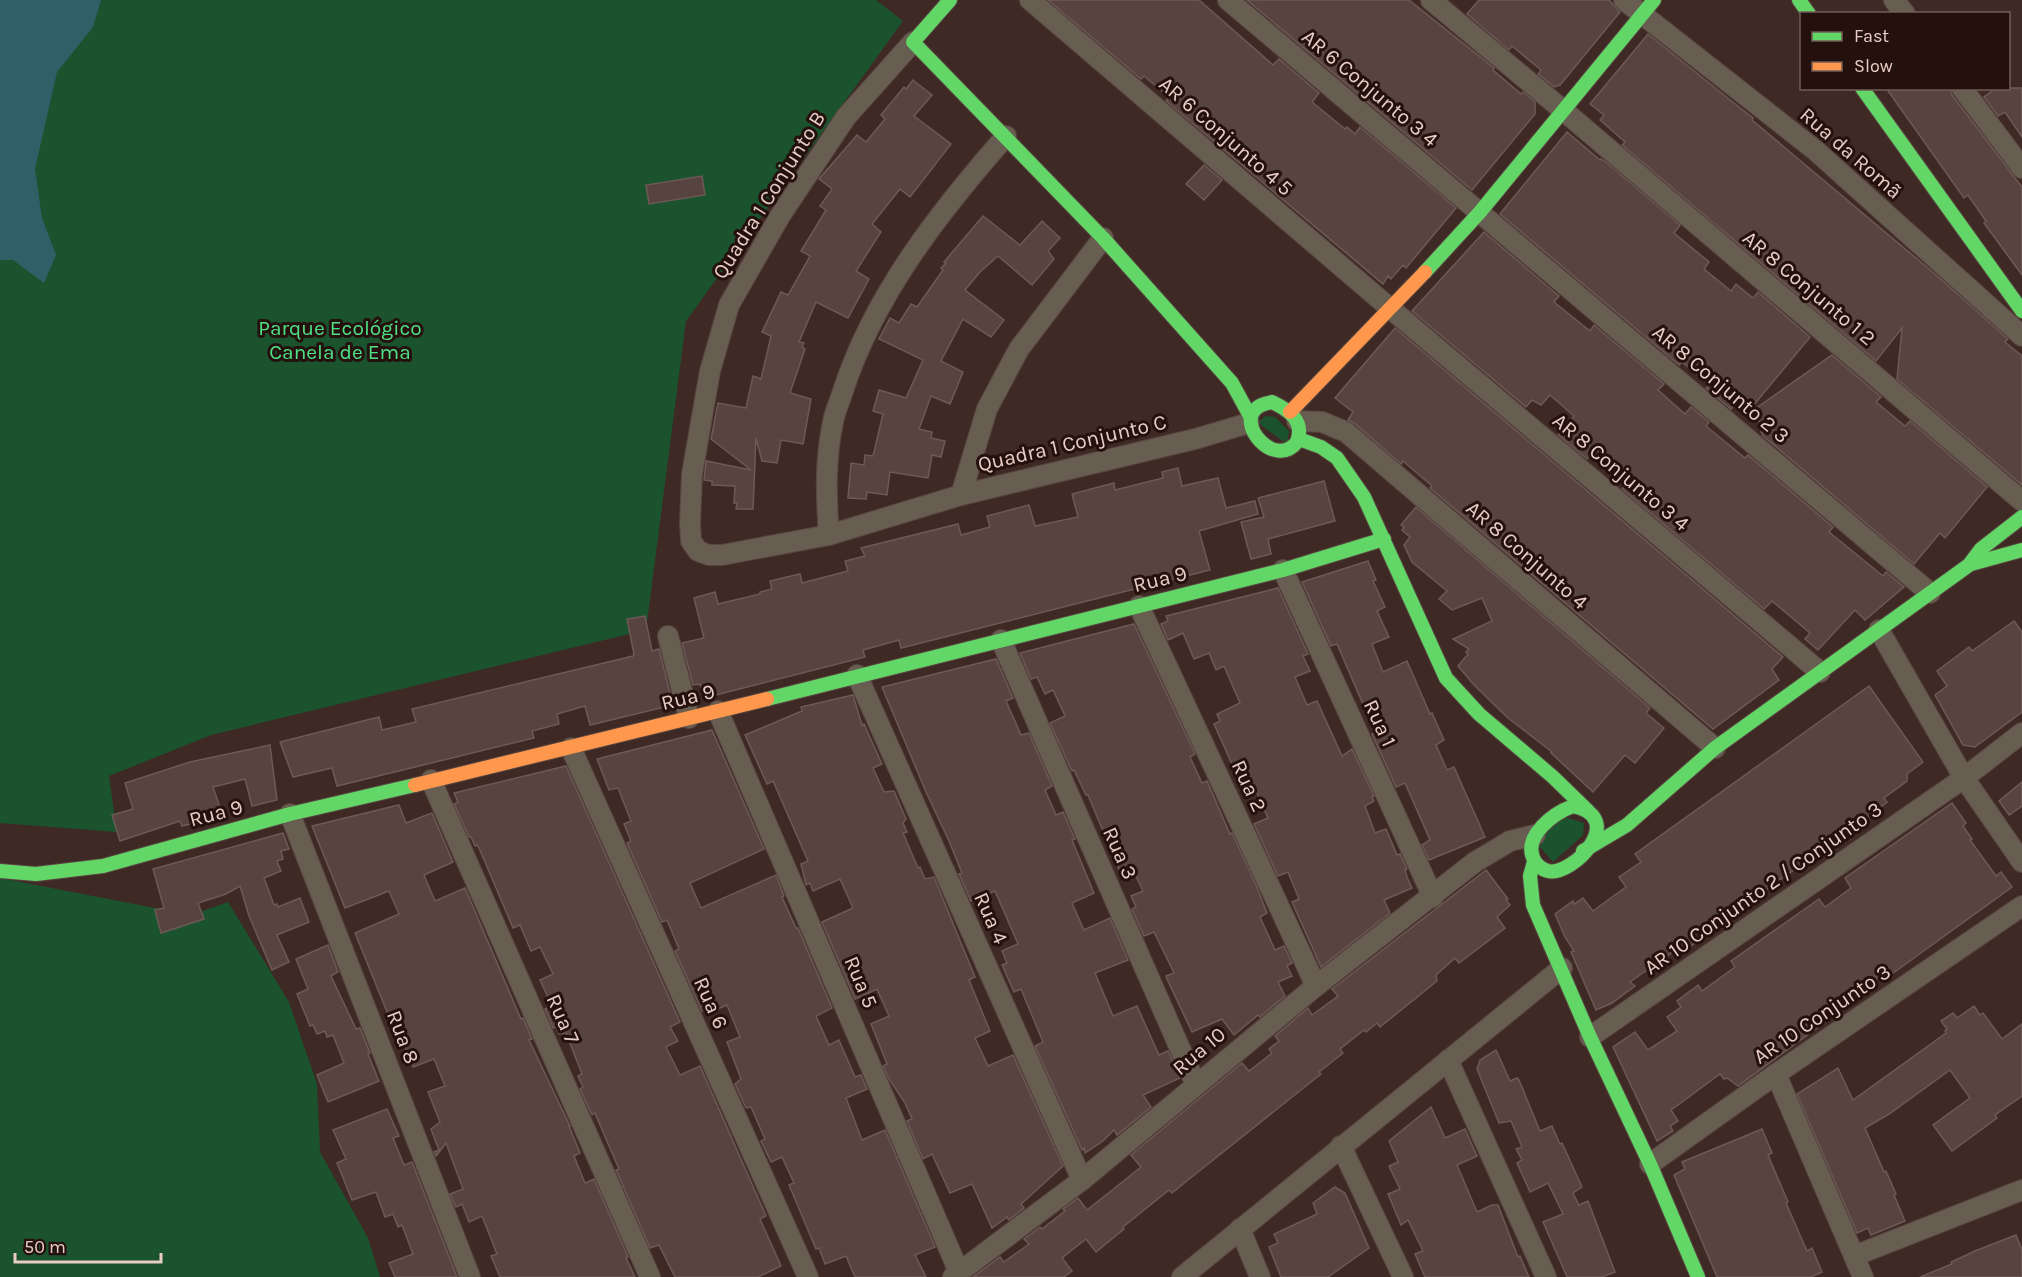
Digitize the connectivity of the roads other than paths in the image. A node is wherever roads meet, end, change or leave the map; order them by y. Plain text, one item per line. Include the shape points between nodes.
1 (950, 0) edge
2 (1030, 0) edge
3 (1228, 0) edge
4 (1431, 0) edge
5 (1623, 0) edge
6 (1654, 0) edge
7 (1894, 0) edge
8 (1903, 12) edge
9 (1642, 15) junction
10 (913, 42) junction
11 (1863, 90) edge
12 (1964, 90) edge
13 (1564, 111) junction
14 (1006, 136) junction
15 (2022, 168) edge
16 (1480, 212) junction
17 (1103, 238) junction
18 (1390, 309) junction
19 (2022, 311) edge
20 (2022, 336) edge
21 (1232, 383) junction
22 (1270, 402) junction
23 (1250, 420) junction
24 (1295, 424) junction
25 (1195, 439) junction
26 (1266, 445) junction
27 (961, 495) junction
28 (2022, 501) edge
29 (2022, 517) edge
30 (829, 535) junction
31 (1384, 539) junction
32 (2022, 550) edge
33 (1969, 565) junction
34 (1283, 570) junction
35 (1930, 592) junction
36 (1139, 606) junction
37 (1879, 630) junction
38 (668, 636) dead end
39 (1001, 640) junction
40 (1820, 672) junction
41 (857, 675) junction
42 (718, 711) junction
43 (689, 718) junction
44 (2022, 733) edge
45 (571, 748) junction
46 (1715, 748) junction
47 (1537, 765) junction
48 (1964, 778) junction
49 (431, 780) junction
50 (1651, 802) junction
51 (1557, 813) junction
52 (291, 814) junction
53 (1591, 816) junction
54 (1535, 835) junction
55 (1583, 851) junction
56 (1533, 859) junction
57 (1475, 862) junction
58 (2022, 862) edge
59 (1564, 870) junction
60 (0, 871) edge
61 (1433, 897) junction
62 (2022, 906) edge
63 (1541, 926) junction
64 (1562, 968) junction
65 (1316, 986) junction
66 (1590, 1036) junction
67 (1448, 1060) junction
68 (1776, 1074) junction
69 (1196, 1085) junction
70 (1341, 1146) junction
71 (1650, 1164) junction
72 (1082, 1179) junction
73 (2022, 1190) edge
74 (1240, 1229) junction
75 (1854, 1256) junction
76 (956, 1274) edge
77 (470, 1277) edge
78 (650, 1277) edge
79 (808, 1277) edge
80 (1182, 1277) edge
81 (1260, 1277) edge
82 (1403, 1277) edge
83 (1546, 1277) edge
84 (1698, 1277) edge
85 (1863, 1277) edge

1 - 10 street
2 - 18 street, AR 6 Conjunto 4 5
3 - 16 street, AR 6 Conjunto 3 4
4 - 13 street, AR 8 Conjunto 1 2
5 - 9 street, Rua da Romã
6 - 9 street
7 - 8 street
9 - 13 street
9 - 20 street, Rua da Romã via 1815,150
10 - 14 street
10 - 30 street, Quadra 1 Conjunto B via 846,117 780,216 729,305 710,370 692,474 691,542 698,551 722,555
11 - 19 street
12 - 15 street
13 - 16 street
13 - 28 street, AR 8 Conjunto 1 2
14 - 17 street
14 - 30 street via 959,189 889,290 853,359 833,421 825,480
16 - 18 street
16 - 35 street, AR 8 Conjunto 2 3
17 - 21 street
17 - 27 street via 1018,349 987,409
18 - 24 street
18 - 40 street, AR 8 Conjunto 3 4
21 - 22 street
21 - 23 street
22 - 23 street via 1254,409
22 - 24 street via 1281,406
23 - 25 street
23 - 26 street via 1253,433
24 - 26 street via 1294,446 1280,451
24 - 31 street via 1337,458 1364,497
24 - 46 street, AR 8 Conjunto 4 via 1322,422 1346,432
25 - 26 street
25 - 27 street, Quadra 1 Conjunto C
27 - 30 street, Quadra 1 Conjunto C
29 - 33 street via 1981,549
31 - 34 street, Rua 9
31 - 47 street via 1446,678 1457,693
32 - 33 street
33 - 35 street
34 - 36 street, Rua 9
34 - 61 street, Rua 1
35 - 37 street
36 - 39 street, Rua 9
36 - 65 street, Rua 2
37 - 40 street
37 - 48 street
38 - 43 street
39 - 41 street, Rua 9
39 - 69 street, Rua 3
40 - 46 street
41 - 42 street, Rua 9
41 - 72 street, Rua 4
42 - 43 street, Rua 9
42 - 76 street, Rua 5
43 - 45 street, Rua 9
44 - 48 street, AR 10 Conjunto 2 / Conjunto 3
45 - 49 street, Rua 9
45 - 79 street, Rua 6
46 - 50 street
47 - 51 street via 1552,791
47 - 53 street via 1557,778
48 - 58 street
48 - 66 street, AR 10 Conjunto 2 / Conjunto 3
49 - 52 street, Rua 9
49 - 78 street, Rua 7
50 - 53 street via 1615,815
50 - 55 street via 1627,825
51 - 53 street via 1573,806
51 - 54 street
52 - 60 street, Rua 9 via 103,866 36,874
52 - 77 street, Rua 8
53 - 55 street via 1597,832
54 - 56 street
54 - 57 street, Rua 10 via 1510,841
55 - 59 street
56 - 57 street, Rua 10 via 1500,857
56 - 59 street via 1548,872
56 - 63 street via 1530,888
57 - 61 street, Rua 10
59 - 63 street via 1547,889
61 - 65 street, Rua 10
62 - 68 street, AR 10 Conjunto 3
63 - 64 street
64 - 66 street
64 - 67 street
65 - 69 street, Rua 10
66 - 71 street
67 - 70 street
67 - 83 street
68 - 71 street, AR 10 Conjunto 3
68 - 75 street
69 - 72 street, Rua 10
70 - 74 street
70 - 82 street
71 - 84 street
72 - 76 street, Rua 10
73 - 75 street
74 - 80 street
74 - 81 street
75 - 85 street

